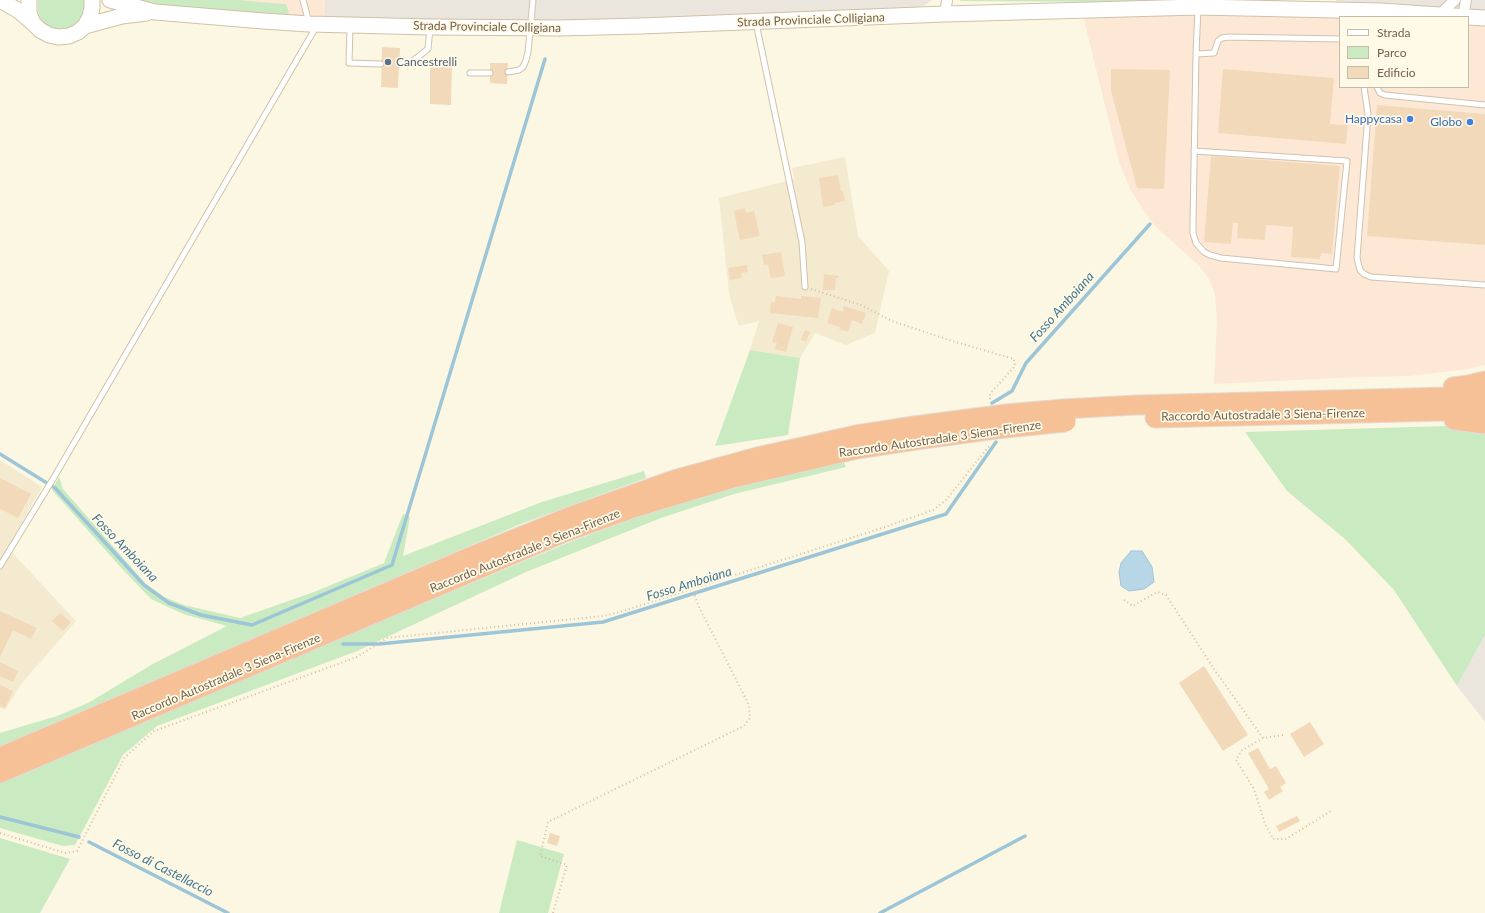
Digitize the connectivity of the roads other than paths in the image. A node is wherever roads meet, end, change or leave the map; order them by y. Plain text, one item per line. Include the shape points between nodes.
1 (0, 0) edge
2 (29, 0) edge
3 (92, 0) edge
4 (110, 0) edge
5 (303, 0) edge
6 (532, 0) edge
7 (1455, 0) edge
8 (1466, 0) edge
9 (946, 7) edge
10 (1198, 7) junction
11 (155, 12) junction
12 (1381, 14) edge
13 (1439, 14) junction
14 (1455, 16) edge
15 (1463, 16) edge
16 (1469, 17) edge
17 (1485, 18) edge
18 (33, 22) junction
19 (756, 22) junction
20 (314, 24) junction
21 (350, 25) junction
22 (85, 26) junction
23 (430, 27) junction
24 (530, 28) junction
25 (1339, 39) edge
26 (1196, 54) junction
27 (381, 64) dead end
28 (399, 64) dead end
29 (490, 72) dead end
30 (508, 72) dead end
31 (470, 73) dead end
32 (1364, 88) edge
33 (1378, 88) edge
34 (1485, 105) edge
35 (1194, 151) junction
36 (1485, 285) edge
37 (805, 288) road end
38 (1485, 381) edge
39 (1485, 396) edge
40 (1255, 402) junction
41 (1485, 410) edge
42 (1064, 416) junction
43 (1225, 416) junction
44 (1485, 424) edge
45 (915, 433) junction
46 (0, 566) edge
47 (0, 757) edge
48 (0, 773) edge

1 - 18 main road, Strada Provinciale Colligiana
2 - 18 main road via 29,13
3 - 22 main road via 90,17
4 - 11 main road, Strada Provinciale Colligiana
5 - 20 lane
6 - 24 lane
7 - 13 street
8 - 15 street
9 - 10 main road, Strada Provinciale Colligiana
9 - 19 main road, Strada Provinciale Colligiana
10 - 12 main road, Strada Provinciale Colligiana
10 - 26 lane
11 - 20 main road, Strada Provinciale Colligiana
11 - 22 main road, Strada Provinciale Colligiana via 122,16
12 - 13 main road, Strada Provinciale Colligiana
13 - 14 main road, Strada Provinciale Colligiana
16 - 17 main road, Strada Provinciale Colligiana
18 - 22 main road, Strada Provinciale Colligiana via 48,35 58,37 73,34
19 - 24 main road, Strada Provinciale Colligiana
19 - 37 lane via 802,242
20 - 21 main road, Strada Provinciale Colligiana
20 - 46 lane via 53,479
21 - 23 main road, Strada Provinciale Colligiana
21 - 27 lane via 349,64
23 - 24 main road, Strada Provinciale Colligiana
23 - 28 lane via 428,50 410,63
24 - 30 lane via 525,64 519,70
25 - 26 lane via 1228,37 1218,41 1214,53
26 - 35 lane
29 - 31 lane
32 - 36 lane via 1368,114 1358,258 1360,270 1370,277
33 - 34 lane via 1385,95
35 - 35 lane via 1193,233 1196,243 1204,252 1221,258 1336,269 1347,161
38 - 40 highway via 1458,387 1281,392
39 - 40 highway, Raccordo Autostradale 3 Siena-Firenze
40 - 42 highway, Raccordo Autostradale 3 Siena-Firenze via 1136,405
41 - 43 highway, Raccordo Autostradale 3 Siena-Firenze
42 - 43 highway, Raccordo Autostradale 3 Siena-Firenze
42 - 45 highway, Raccordo Autostradale 3 Siena-Firenze, bridge via 1006,414
43 - 44 highway via 1273,423 1445,420
45 - 47 highway, Raccordo Autostradale 3 Siena-Firenze via 856,435 757,457 677,479 569,516
45 - 48 highway, Raccordo Autostradale 3 Siena-Firenze via 733,478 633,508 565,532

